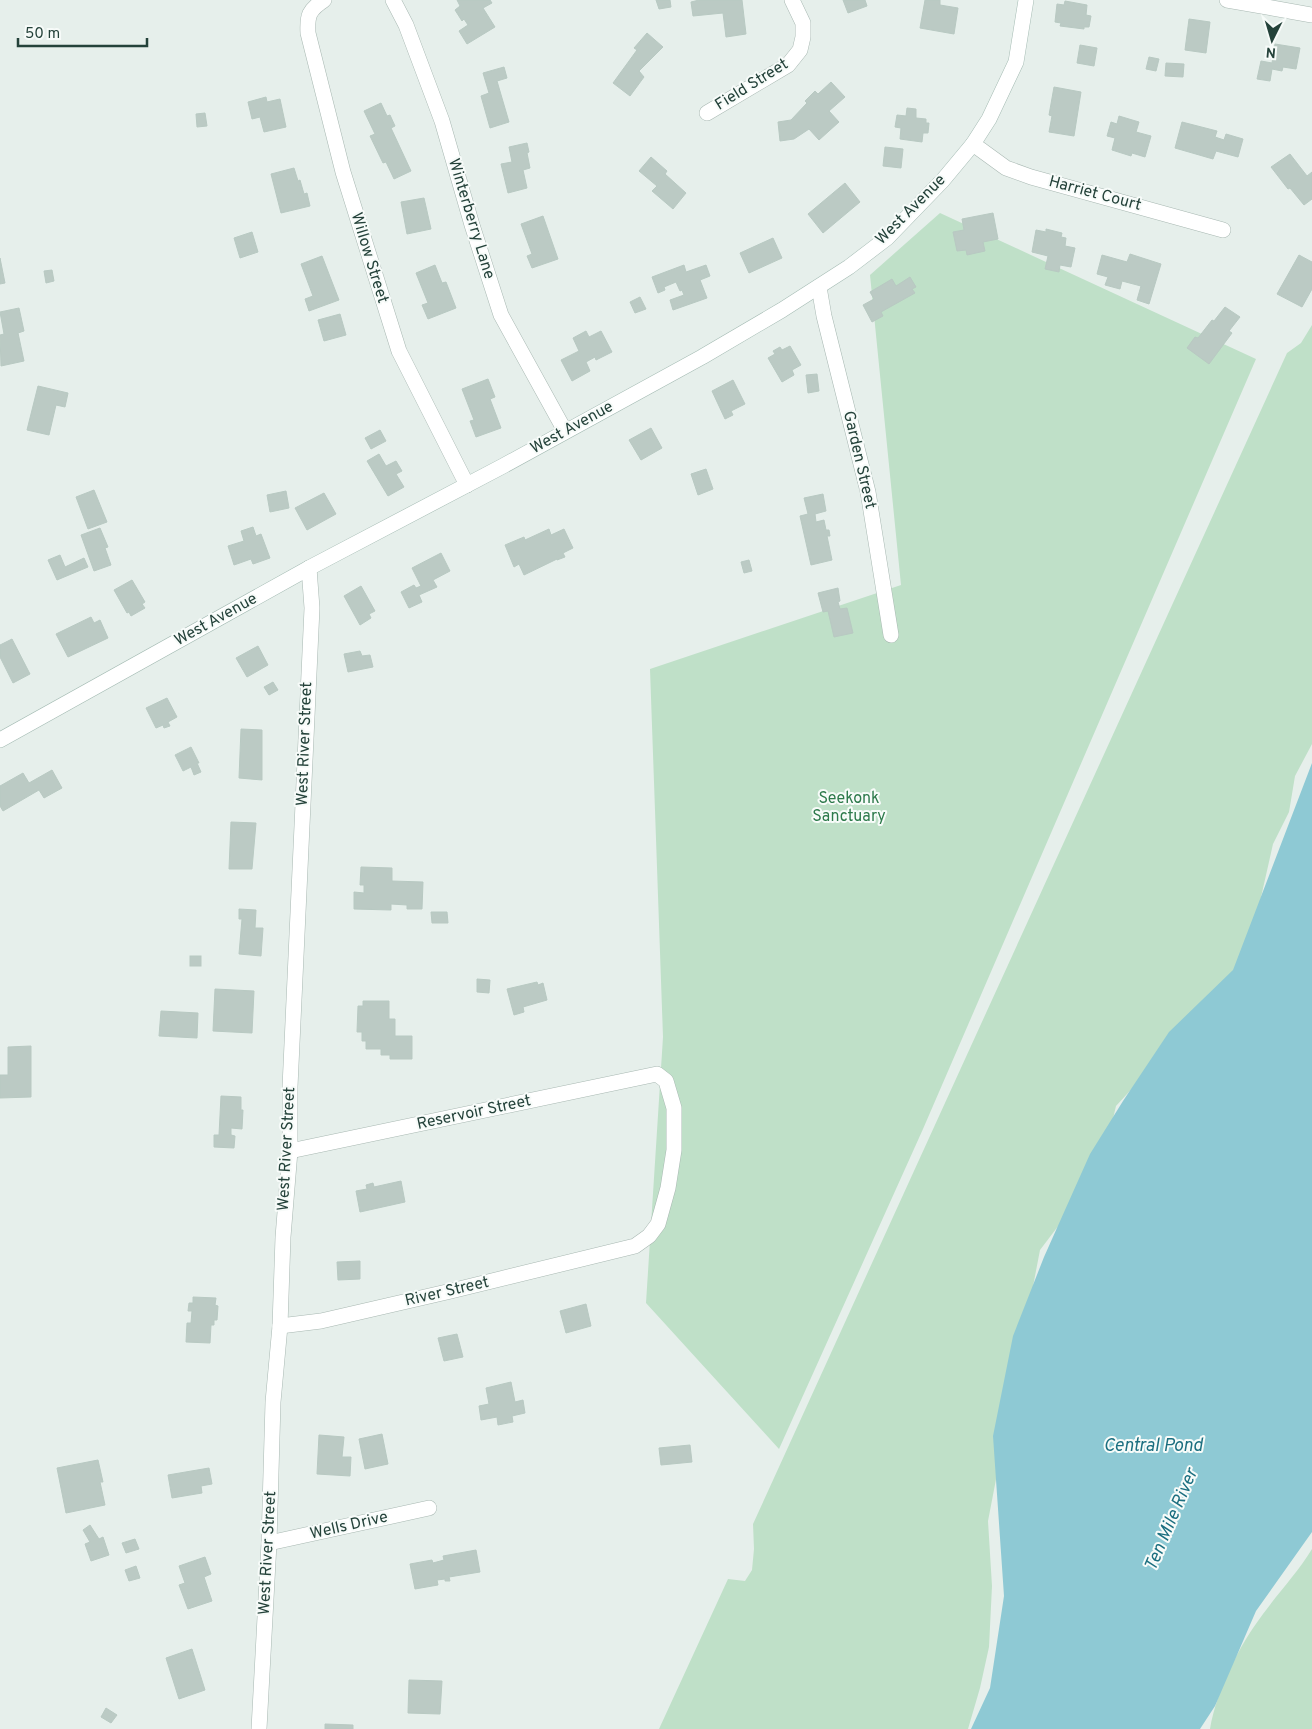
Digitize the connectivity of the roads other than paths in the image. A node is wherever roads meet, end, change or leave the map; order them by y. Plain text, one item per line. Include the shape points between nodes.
1 (324, 0) edge
2 (393, 0) edge
3 (792, 0) edge
4 (1026, 0) edge
5 (1227, 0) edge
6 (1312, 15) edge
7 (707, 113) dead end
8 (973, 144) junction
9 (1224, 230) dead end
10 (819, 288) junction
11 (565, 431) junction
12 (467, 485) junction
13 (309, 568) junction
14 (891, 635) dead end
15 (0, 740) edge
16 (657, 1074) joint
17 (290, 1151) junction
18 (280, 1326) junction
19 (429, 1508) dead end
20 (269, 1543) junction
21 (259, 1729) edge

1 - 12 street, Willow Street via 308,18 308,33 343,172 399,352
2 - 11 street, Winterberry Lane via 406,25 442,121 500,315
3 - 7 street, Field Street via 803,23 800,50 788,65
4 - 8 street, West Avenue via 1016,62 989,120
5 - 6 street
8 - 9 street, Harriet Court via 1006,168 1031,177
8 - 10 street, West Avenue via 887,238
10 - 11 street, West Avenue via 702,357
10 - 14 street, Garden Street via 868,492
11 - 12 street, West Avenue
12 - 13 street, West Avenue
13 - 15 street, West Avenue
13 - 17 street, West River Street via 312,608
16 - 17 street, Reservoir Street
16 - 18 street, River Street via 666,1081 674,1108 674,1150 658,1224 650,1236 635,1246 613,1253 321,1321
17 - 18 street, West River Street
18 - 20 street, West River Street via 273,1402
19 - 20 street, Wells Drive
20 - 21 street, West River Street

